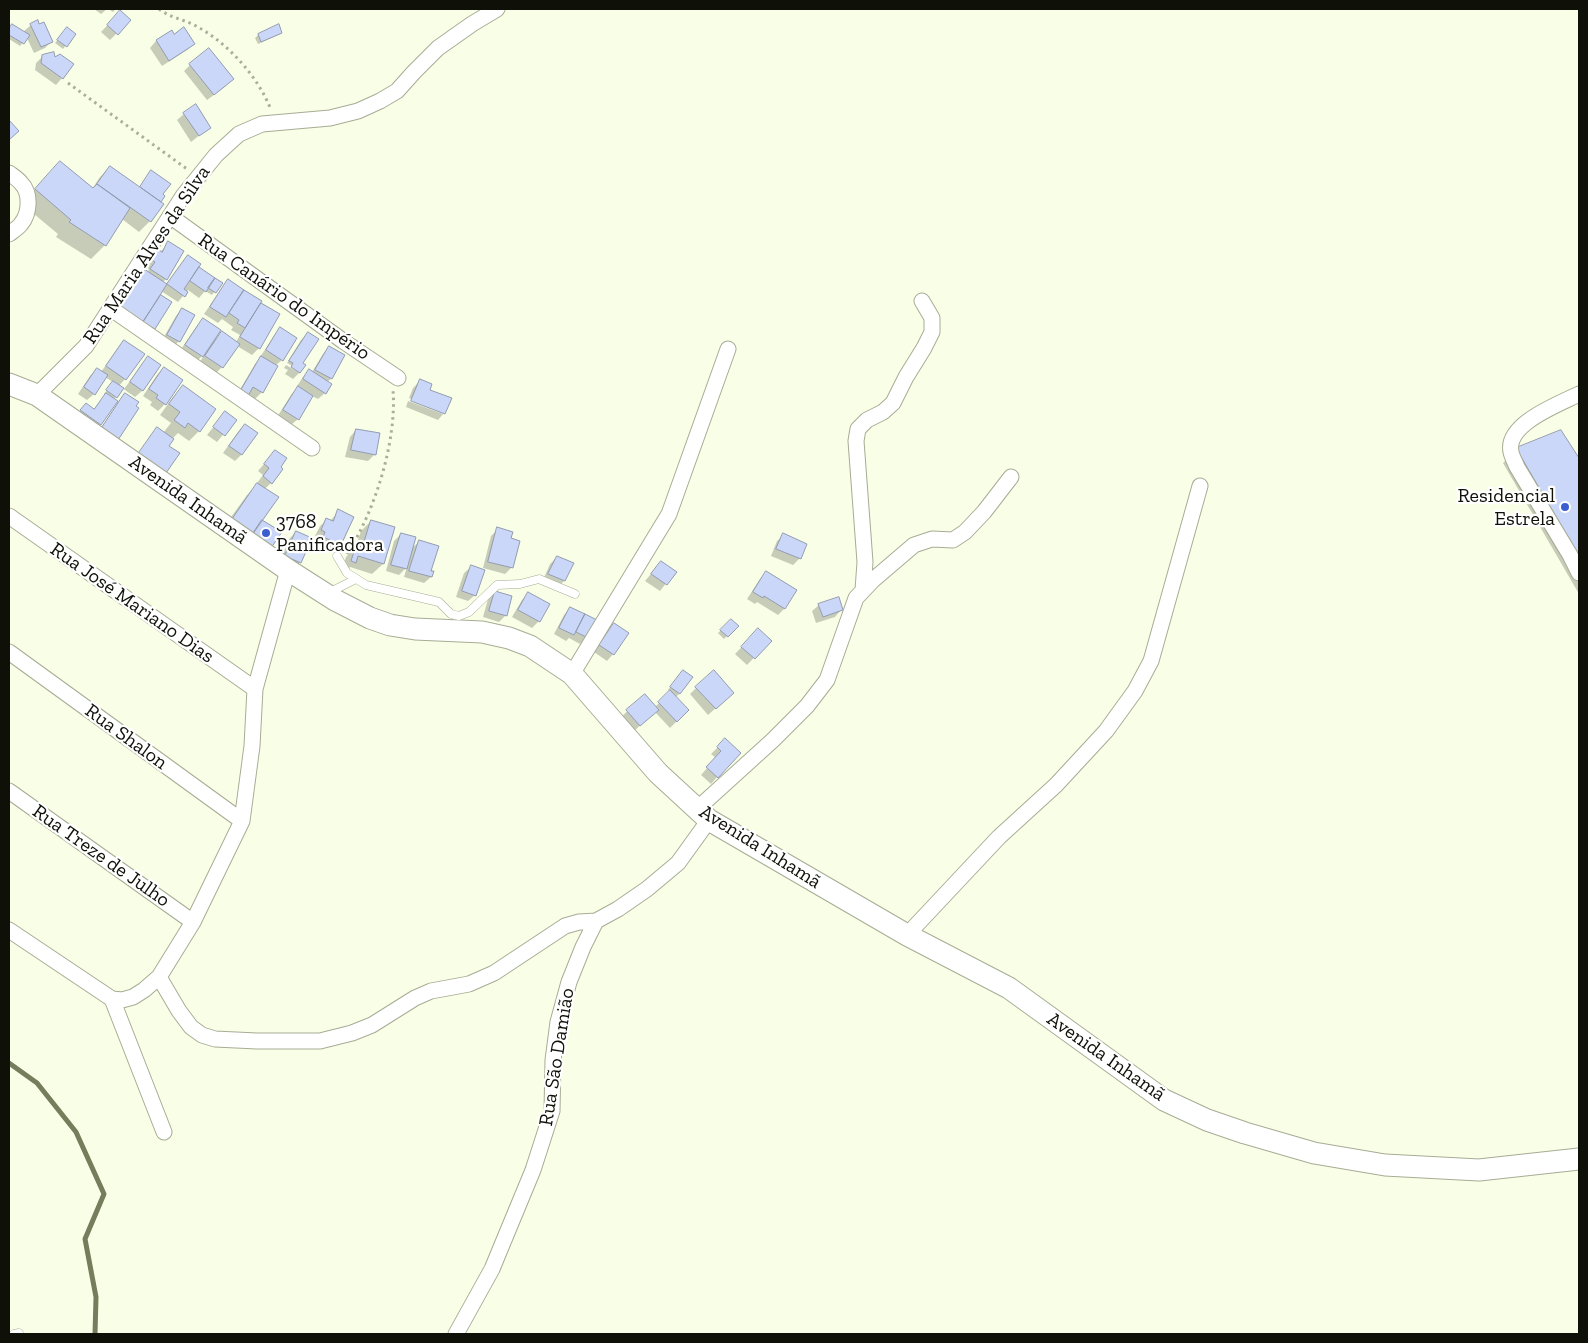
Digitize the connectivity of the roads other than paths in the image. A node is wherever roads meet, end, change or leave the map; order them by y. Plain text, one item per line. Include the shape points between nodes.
1 (497, 9) edge
2 (484, 13) edge
3 (9, 173) edge
4 (170, 216) junction
5 (9, 234) edge
6 (922, 301) dead end
7 (110, 308) junction
8 (728, 349) dead end
9 (395, 375) road end
10 (9, 384) edge
11 (1579, 394) edge
12 (37, 395) junction
13 (312, 448) dead end
14 (1011, 477) dead end
15 (1200, 486) dead end
16 (9, 516) edge
17 (339, 560) road end
18 (288, 570) junction
19 (1579, 573) edge
20 (356, 579) junction
21 (863, 590) junction
22 (326, 594) junction
23 (575, 594) dead end
24 (451, 622) junction
25 (9, 652) edge
26 (572, 674) junction
27 (255, 689) junction
28 (11, 798) edge
29 (703, 814) junction
30 (242, 821) junction
31 (596, 921) junction
32 (193, 922) junction
33 (9, 930) edge
34 (907, 935) junction
35 (159, 976) junction
36 (112, 1000) junction
37 (164, 1132) dead end
38 (1579, 1159) edge
39 (456, 1334) edge

1 - 2 street, Rua Maria Alves da Silva
2 - 4 street, Rua Maria Alves da Silva via 438,48 397,91 380,101 330,118 262,124 239,134 216,155
3 - 5 street via 23,184 28,195 28,208 26,217
4 - 7 street, Rua Maria Alves da Silva
4 - 9 street, Rua Canário do Império
6 - 21 street via 932,318 932,332 924,348 893,402 858,429 856,442 865,562
7 - 12 street, Rua Maria Alves da Silva via 86,346
7 - 13 street
8 - 26 street via 669,514
10 - 12 street, Avenida Inhamã
11 - 19 street via 1524,424 1511,441 1517,467
12 - 18 street, Avenida Inhamã
14 - 21 street via 965,532 953,540 932,539 914,545
15 - 34 street via 1151,661 1135,692 1106,731 1056,785 999,837
16 - 27 street, Rua José Mariano Dias
17 - 20 lane via 347,573
18 - 22 street, Avenida Inhamã
18 - 27 street
20 - 22 lane
20 - 24 lane via 397,594 439,602
21 - 29 street via 856,598 827,680 807,706
22 - 24 street, Avenida Inhamã via 390,625 414,630
23 - 24 lane via 539,579 497,585 469,612
24 - 26 street, Avenida Inhamã via 530,646
25 - 30 street, Rua Shalon
26 - 29 street, Avenida Inhamã via 658,773
27 - 30 street via 252,746
28 - 32 street, Rua Treze de Julho
29 - 31 street via 678,863 647,889
29 - 34 street, Avenida Inhamã
30 - 32 street
31 - 35 street via 565,926 494,973 469,984 431,991 372,1025 320,1041 215,1039 202,1035 185,1019
31 - 39 street, Rua São Damião via 582,947 562,1005 553,1060 552,1111 533,1170 492,1269
32 - 35 street
33 - 36 street
34 - 38 street, Avenida Inhamã via 1009,988 1164,1100 1245,1133 1314,1153 1385,1164 1479,1170
35 - 36 street via 132,998
36 - 37 street

